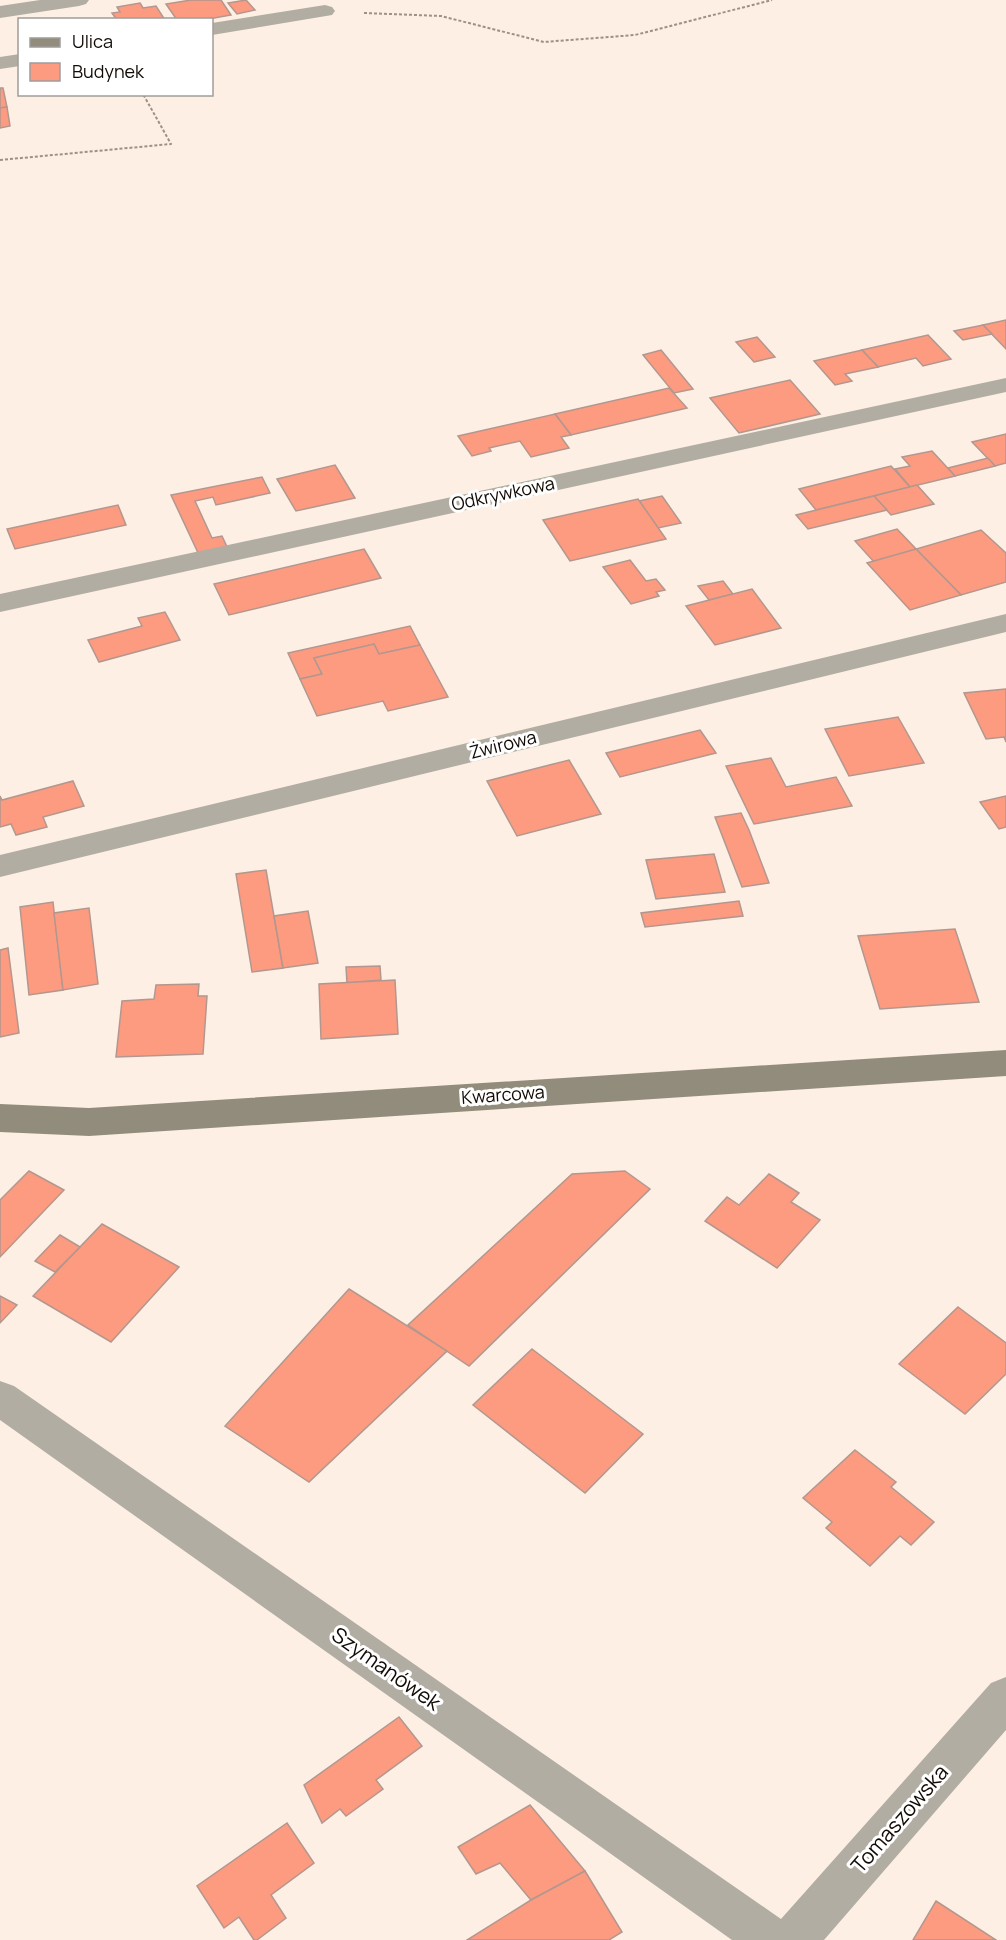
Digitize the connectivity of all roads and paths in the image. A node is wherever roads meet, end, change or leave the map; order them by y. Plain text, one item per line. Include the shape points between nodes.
1 (79, 0) edge
2 (772, 0) edge
3 (325, 11) joint
4 (0, 12) edge
5 (213, 29) edge
6 (18, 60) edge
7 (0, 63) edge
8 (144, 96) edge
9 (0, 160) edge
10 (1006, 385) edge
11 (0, 603) edge
12 (1006, 623) edge
13 (0, 866) edge
14 (1006, 1063) edge
15 (0, 1118) edge
16 (0, 1398) edge
17 (1006, 1698) edge
18 (771, 1940) edge
19 (793, 1940) edge

1 - 4 street
2 - 3 path via 635,35 544,42 441,16
3 - 5 street
6 - 7 street
8 - 9 path via 171,144
10 - 11 street, Odkrywkowa
12 - 13 street, Żwirowa
14 - 15 street, Kwarcowa via 89,1122
16 - 18 street, Szymanówek
17 - 19 street, Tomaszowska

